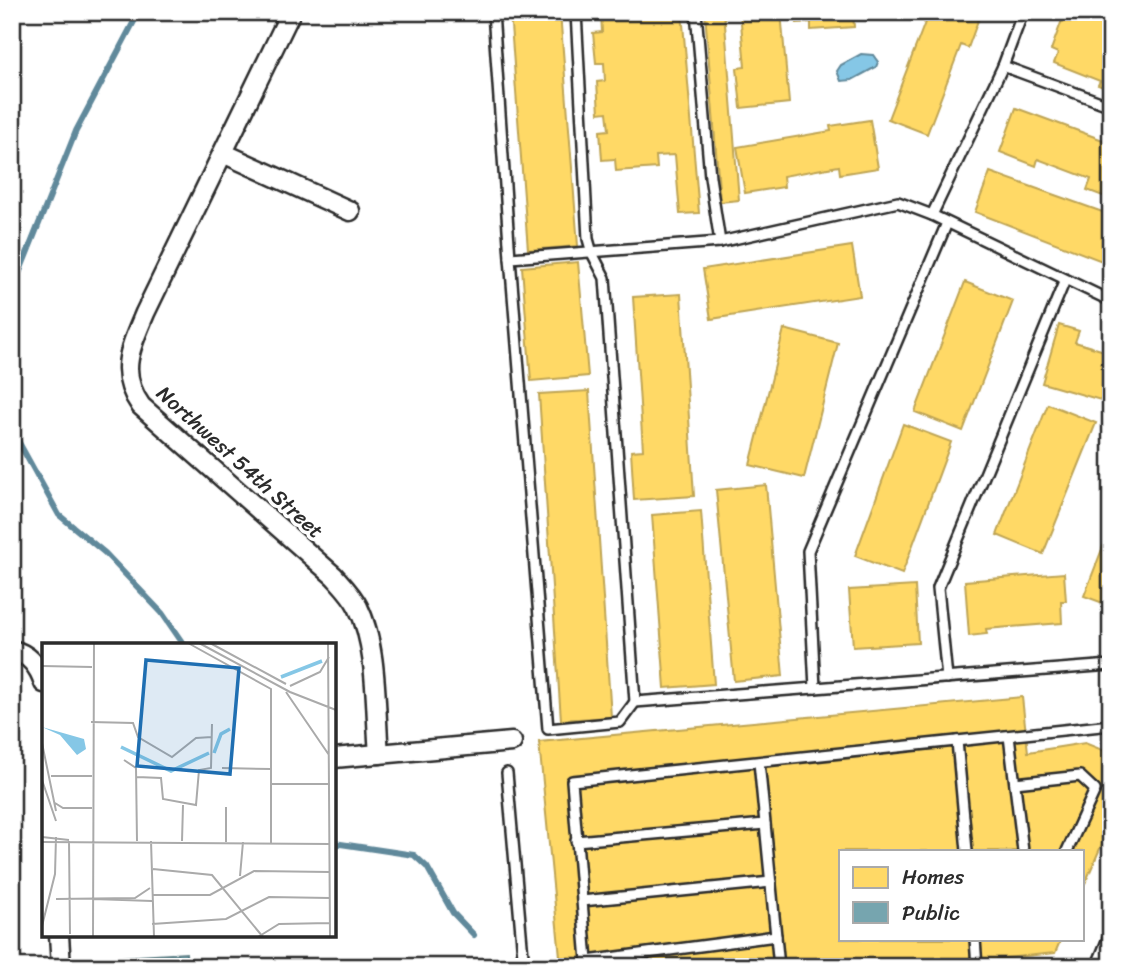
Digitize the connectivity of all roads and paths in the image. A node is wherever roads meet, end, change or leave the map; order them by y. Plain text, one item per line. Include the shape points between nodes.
1 (291, 12) edge
2 (493, 12) edge
3 (576, 12) edge
4 (696, 12) edge
5 (1023, 12) edge
6 (1003, 66) junction
7 (1111, 106) edge
8 (223, 153) junction
9 (350, 211) dead end
10 (932, 215) junction
11 (947, 223) junction
12 (720, 242) junction
13 (592, 253) junction
14 (510, 258) junction
15 (1065, 280) junction
16 (1111, 301) edge
17 (12, 650) edge
18 (1111, 664) edge
19 (42, 677) edge
20 (947, 678) junction
21 (815, 688) junction
22 (635, 702) junction
23 (1111, 725) edge
24 (1009, 736) junction
25 (957, 741) junction
26 (512, 743) dead end
27 (379, 754) junction
28 (336, 758) edge
29 (759, 762) junction
30 (507, 773) dead end
31 (1015, 783) junction
32 (765, 824) junction
33 (576, 841) junction
34 (967, 850) edge
35 (1023, 850) edge
36 (1067, 850) edge
37 (771, 882) junction
38 (582, 901) junction
39 (776, 936) junction
40 (59, 937) edge
41 (975, 940) edge
42 (1111, 943) edge
43 (591, 964) edge
44 (61, 967) edge
45 (524, 967) edge
46 (779, 967) edge
47 (977, 967) edge
48 (1017, 967) edge
49 (1031, 967) edge
50 (1100, 967) edge

1 - 8 street, Northwest 54th Street
2 - 14 lane
3 - 13 lane
4 - 12 lane
5 - 6 lane
6 - 7 lane
6 - 10 lane
8 - 9 street
8 - 27 street, Northwest 54th Street via 145,313 128,362 128,378 141,406 348,593 361,616 370,651
10 - 11 lane
10 - 12 lane via 898,202
11 - 15 lane
11 - 21 lane via 808,551
12 - 13 lane
13 - 14 lane
13 - 22 lane via 606,278
14 - 22 lane via 548,729 620,722
15 - 16 lane
15 - 20 lane via 938,588
17 - 19 street via 31,660
18 - 20 lane
20 - 21 lane
21 - 22 lane
23 - 24 lane
24 - 25 lane
24 - 31 lane
25 - 29 lane
25 - 34 lane
26 - 27 street
27 - 28 street
29 - 32 lane
29 - 33 lane via 572,781
30 - 45 lane
31 - 35 lane
31 - 36 lane via 1080,776 1095,790
32 - 33 lane
32 - 37 lane
33 - 38 lane
37 - 38 lane
37 - 39 lane
38 - 43 lane
39 - 43 lane
39 - 46 lane
40 - 44 street
41 - 47 lane
42 - 50 street
48 - 49 lane

